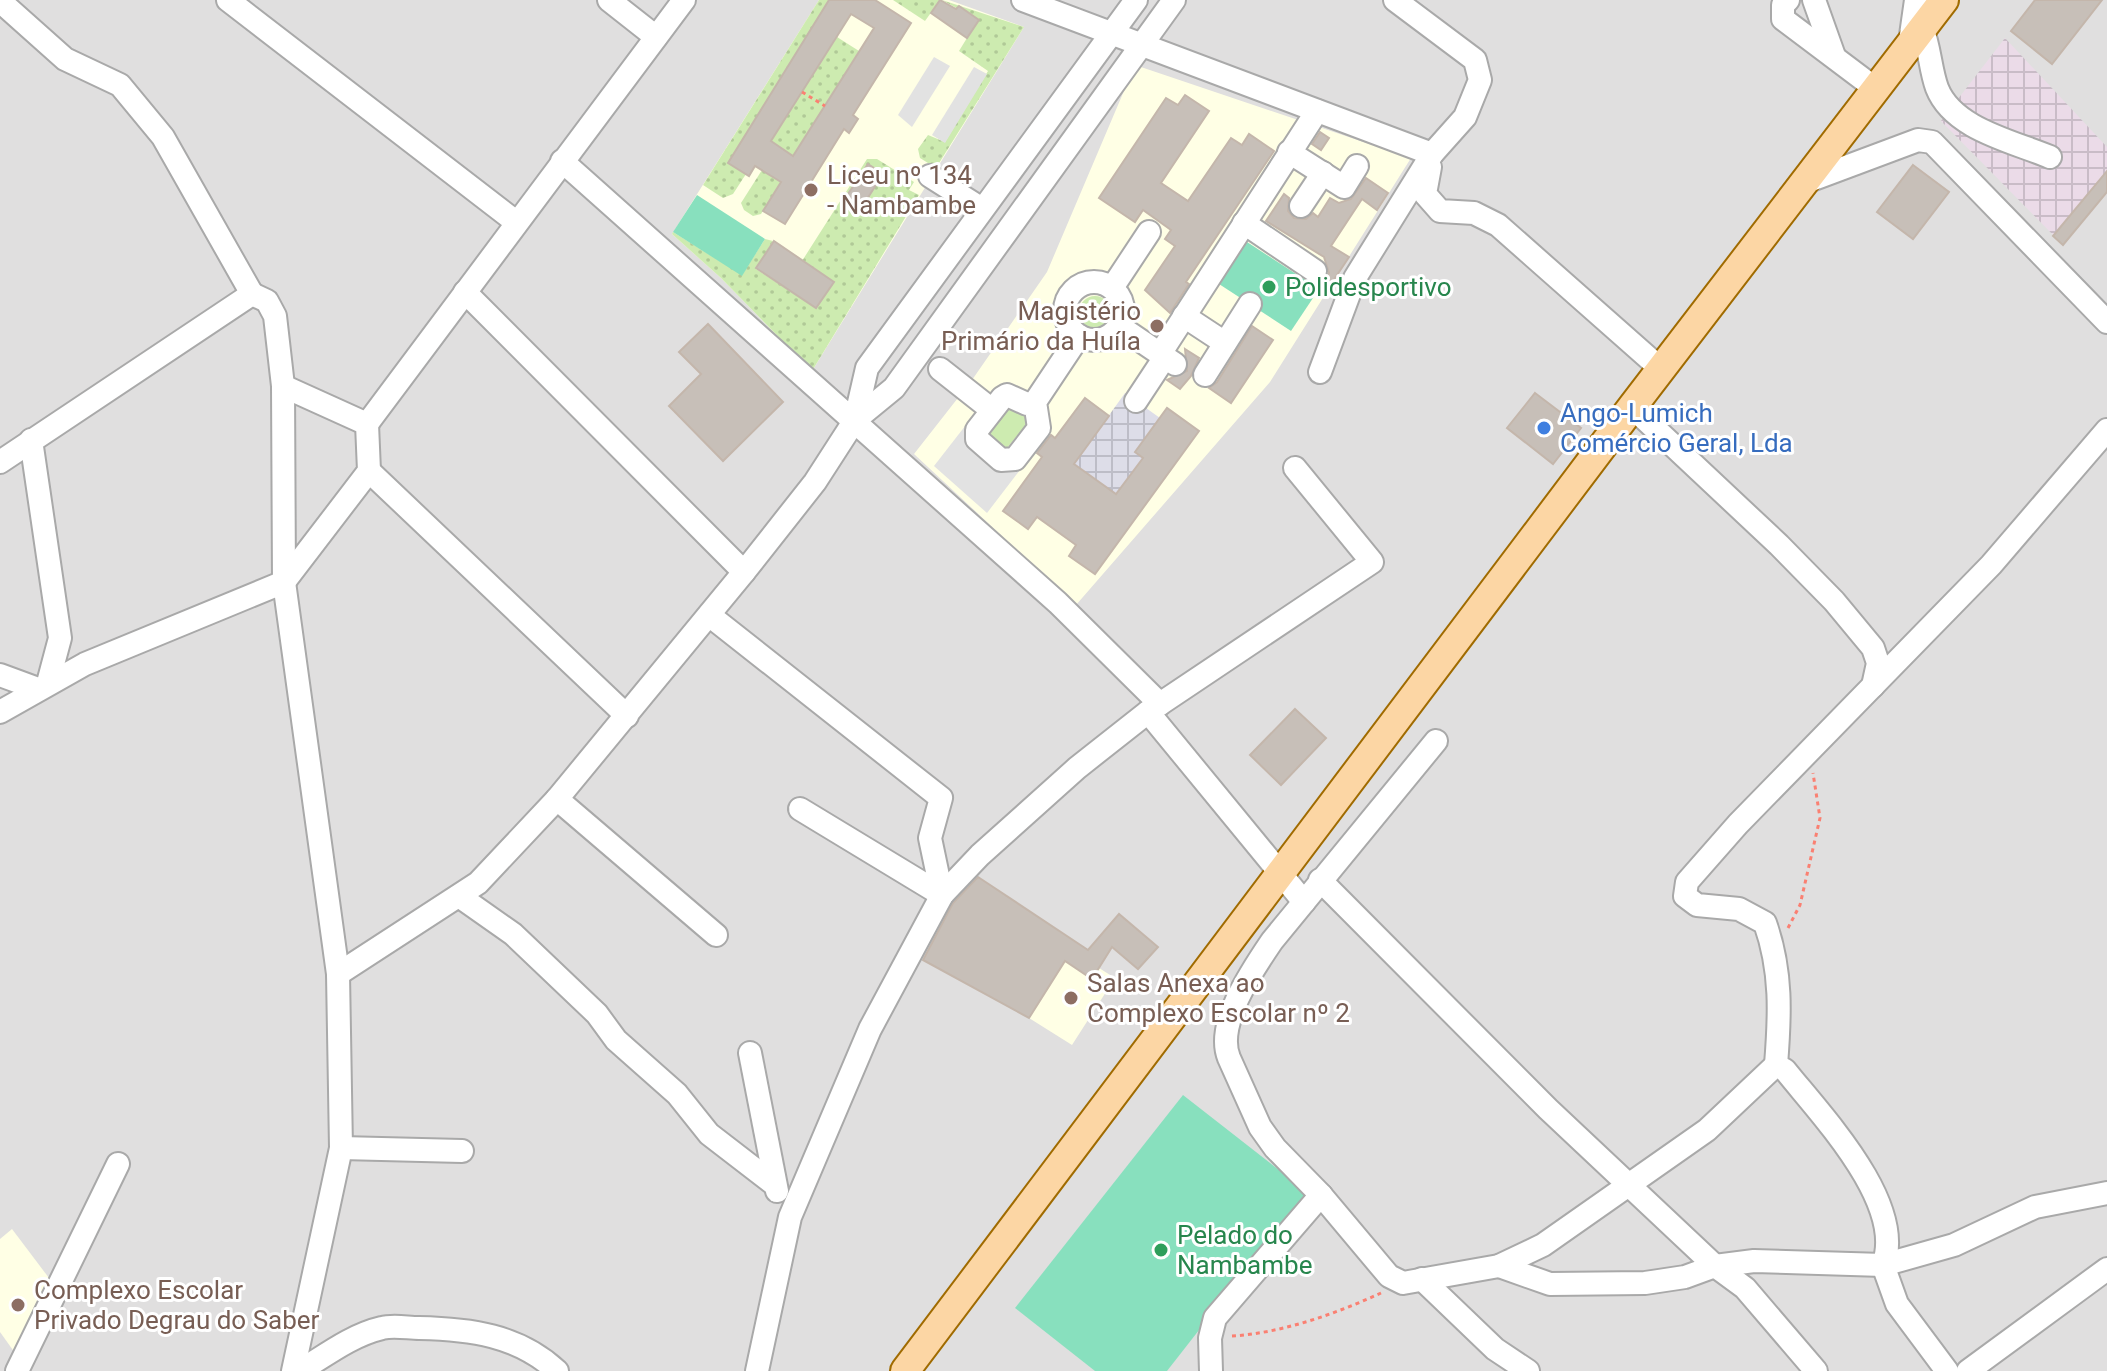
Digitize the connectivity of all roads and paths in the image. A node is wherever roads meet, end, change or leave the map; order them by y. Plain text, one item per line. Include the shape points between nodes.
1 (609, 0) edge
2 (684, 0) edge
3 (1023, 0) edge
4 (1136, 0) edge
5 (1174, 0) edge
6 (1395, 0) edge
7 (1788, 0) edge
8 (1814, 0) edge
9 (1916, 0) edge
10 (1944, 0) edge
11 (0, 1) edge
12 (235, 2) edge
13 (1112, 33) junction
14 (656, 37) junction
15 (1916, 37) junction
16 (1142, 45) junction
17 (1834, 58) junction
18 (1876, 89) junction
19 (802, 92) dead end
20 (825, 106) dead end
21 (1317, 111) junction
22 (1289, 152) junction
23 (1432, 154) junction
24 (2050, 157) dead end
25 (562, 161) junction
26 (1357, 166) dead end
27 (1323, 173) junction
28 (930, 176) dead end
29 (1803, 183) junction
30 (1301, 206) dead end
31 (982, 209) junction
32 (516, 222) junction
33 (1244, 223) junction
34 (1149, 232) dead end
35 (1315, 271) dead end
36 (1112, 288) junction
37 (465, 292) junction
38 (252, 294) junction
39 (1250, 304) dead end
40 (1184, 316) junction
41 (2107, 322) edge
42 (1119, 326) junction
43 (1079, 336) junction
44 (1225, 343) junction
45 (1167, 358) junction
46 (940, 369) dead end
47 (1661, 369) junction
48 (1320, 372) dead end
49 (1205, 375) dead end
50 (283, 386) junction
51 (1136, 401) dead end
52 (1035, 402) junction
53 (1632, 407) junction
54 (992, 410) junction
55 (855, 420) junction
56 (367, 424) junction
57 (2107, 430) edge
58 (31, 440) junction
59 (0, 462) edge
60 (1295, 468) dead end
61 (369, 471) junction
62 (744, 572) junction
63 (284, 582) junction
64 (709, 615) junction
65 (60, 638) junction
66 (85, 664) junction
67 (0, 675) edge
68 (43, 686) junction
69 (1873, 686) junction
70 (1154, 708) junction
71 (0, 712) edge
72 (627, 716) junction
73 (1436, 741) dead end
74 (1809, 751) junction
75 (557, 799) junction
76 (800, 809) dead end
77 (1281, 875) junction
78 (1320, 880) junction
79 (478, 883) junction
80 (942, 895) junction
81 (459, 896) junction
82 (1304, 902) junction
83 (513, 934) junction
84 (716, 935) dead end
85 (1776, 953) junction
86 (338, 974) junction
87 (750, 1053) dead end
88 (1776, 1065) junction
89 (341, 1148) junction
90 (462, 1151) dead end
91 (118, 1164) dead end
92 (774, 1184) junction
93 (1630, 1184) junction
94 (2107, 1193) edge
95 (1321, 1195) junction
96 (790, 1217) junction
97 (1883, 1265) junction
98 (1499, 1266) junction
99 (1715, 1266) junction
100 (2107, 1269) edge
101 (1412, 1281) junction
102 (1210, 1338) junction
103 (0, 1364) edge
104 (5, 1371) edge
105 (17, 1371) edge
106 (293, 1371) edge
107 (300, 1371) edge
108 (557, 1371) edge
109 (757, 1371) edge
110 (905, 1371) edge
111 (1211, 1371) edge
112 (1528, 1371) edge
113 (1816, 1371) edge
114 (1947, 1371) edge
115 (1968, 1371) edge

1 - 14 street
2 - 14 street
3 - 13 street
4 - 13 street
5 - 16 street
6 - 23 street via 1475,60 1480,80 1465,117
7 - 17 street via 1783,19
8 - 17 street
9 - 15 street
10 - 15 main road
11 - 38 street via 65,59 120,85 163,137
12 - 32 street
13 - 16 street
13 - 31 street
14 - 25 street
15 - 18 main road
15 - 24 street via 1932,53 1936,86 1949,111
16 - 21 street
16 - 55 street via 894,388
17 - 18 street
18 - 29 main road
19 - 20 path
21 - 22 street
21 - 23 street
22 - 27 street
22 - 33 street
23 - 47 street via 1425,194 1440,211 1474,213 1498,225
23 - 48 street via 1355,278
25 - 32 street
25 - 55 street
26 - 27 street via 1344,187
27 - 30 street
28 - 31 street
29 - 41 street via 1918,140 1932,142
29 - 47 main road
31 - 55 street via 867,368
32 - 37 street
33 - 35 street
33 - 40 street
34 - 36 street
36 - 42 street via 1123,310
36 - 43 street via 1089,283 1072,293 1066,319
37 - 56 street
37 - 62 street
38 - 50 street via 267,301 275,316
38 - 58 street
39 - 44 street
40 - 44 street
40 - 45 street
42 - 43 street via 1103,339
42 - 45 street
43 - 52 street
44 - 49 street
45 - 51 street
46 - 54 street
47 - 53 main road
50 - 56 street
50 - 63 street
52 - 54 street via 1007,395
52 - 54 street via 1039,428 1008,462 977,439 977,430
53 - 69 street via 1834,601 1873,648 1878,663
53 - 77 main road
55 - 62 street via 815,482
55 - 70 street via 1058,603
56 - 61 street
57 - 69 street via 1991,565
58 - 59 street
58 - 65 street
60 - 70 street via 1372,562
61 - 63 street
61 - 72 street
62 - 64 street
63 - 66 street
63 - 86 street
64 - 72 street
64 - 80 street via 941,798 930,838
65 - 66 street
65 - 68 street
66 - 68 street
67 - 68 street
68 - 71 street
69 - 74 street
70 - 77 street
70 - 80 street via 1077,768
72 - 75 street
73 - 78 street
74 - 85 path via 1820,818 1800,905
74 - 85 street via 1687,882 1685,896 1697,905 1739,909 1765,923
75 - 79 street
75 - 84 street
76 - 80 street
77 - 82 street
77 - 110 main road
78 - 82 street
78 - 93 street
79 - 81 street
79 - 83 street
80 - 96 street via 870,1029
81 - 83 street
81 - 86 street
82 - 95 street via 1254,968 1225,1029 1225,1047 1260,1127
83 - 92 street via 677,1094 709,1134
85 - 88 street via 1781,1003
86 - 89 street
87 - 92 street
88 - 93 street via 1707,1130
88 - 97 street via 1805,1094 1872,1184 1889,1252
89 - 90 street
89 - 106 street
91 - 105 street
92 - 96 street
93 - 98 street via 1543,1245
93 - 99 street
94 - 97 street via 2035,1207 1954,1245
95 - 101 street via 1389,1276
95 - 102 street via 1215,1318
96 - 109 street
97 - 99 street via 1754,1261
97 - 114 street via 1897,1304
98 - 99 street via 1550,1284 1645,1283
98 - 101 street
99 - 113 street via 1745,1288
100 - 115 street
101 - 102 path via 1356,1305 1255,1335
101 - 112 street
102 - 111 street
103 - 104 street
107 - 108 street via 384,1327 498,1336 540,1355

